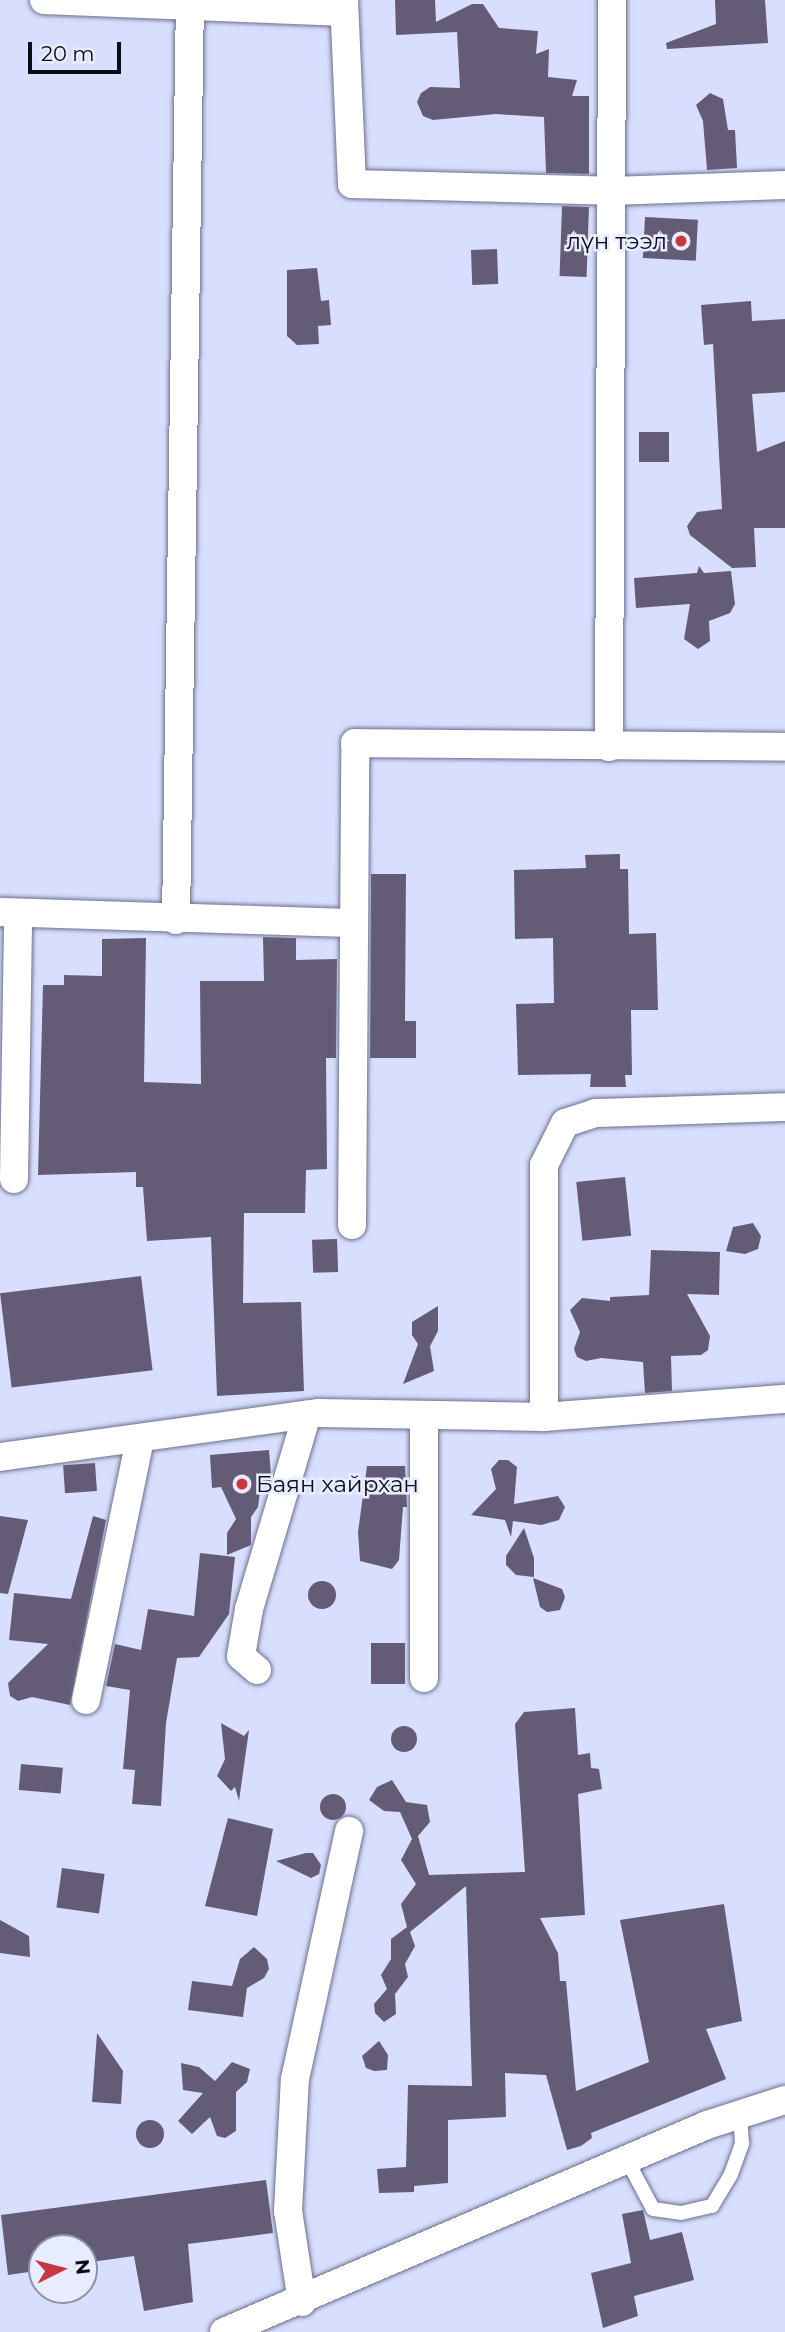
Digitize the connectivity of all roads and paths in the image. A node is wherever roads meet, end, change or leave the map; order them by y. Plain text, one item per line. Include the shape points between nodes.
1 (44, 0) edge
2 (612, 0) edge
3 (190, 4) edge
4 (344, 6) edge
5 (785, 185) edge
6 (611, 191) junction
7 (609, 747) junction
8 (785, 747) edge
9 (9, 913) edge
10 (176, 920) junction
11 (352, 923) junction
12 (785, 1107) edge
13 (13, 1179) dead end
14 (352, 1225) dead end
15 (785, 1399) edge
16 (307, 1414) junction
17 (424, 1415) junction
18 (544, 1417) junction
19 (140, 1439) junction
20 (0, 1457) edge
21 (257, 1670) dead end
22 (424, 1678) dead end
23 (86, 1700) dead end
24 (349, 1831) dead end
25 (785, 2100) edge
26 (740, 2114) junction
27 (627, 2160) junction
28 (302, 2302) junction
29 (224, 2332) edge

1 - 3 street
2 - 6 street
3 - 4 street
3 - 10 street
4 - 6 street via 352,184
5 - 6 street
6 - 7 street
7 - 8 street
7 - 11 street via 355,743
9 - 10 street
9 - 13 street
10 - 11 street
11 - 14 street
12 - 18 street via 596,1112 565,1123 544,1165
15 - 18 street
16 - 17 street
16 - 19 street
16 - 21 street via 248,1609 241,1656
17 - 18 street
17 - 22 street
19 - 20 street
19 - 23 street
24 - 28 street via 295,2079 288,2211
25 - 26 street
26 - 27 street
26 - 27 lane via 742,2143 712,2206 681,2213 653,2209
27 - 28 street
28 - 29 street

